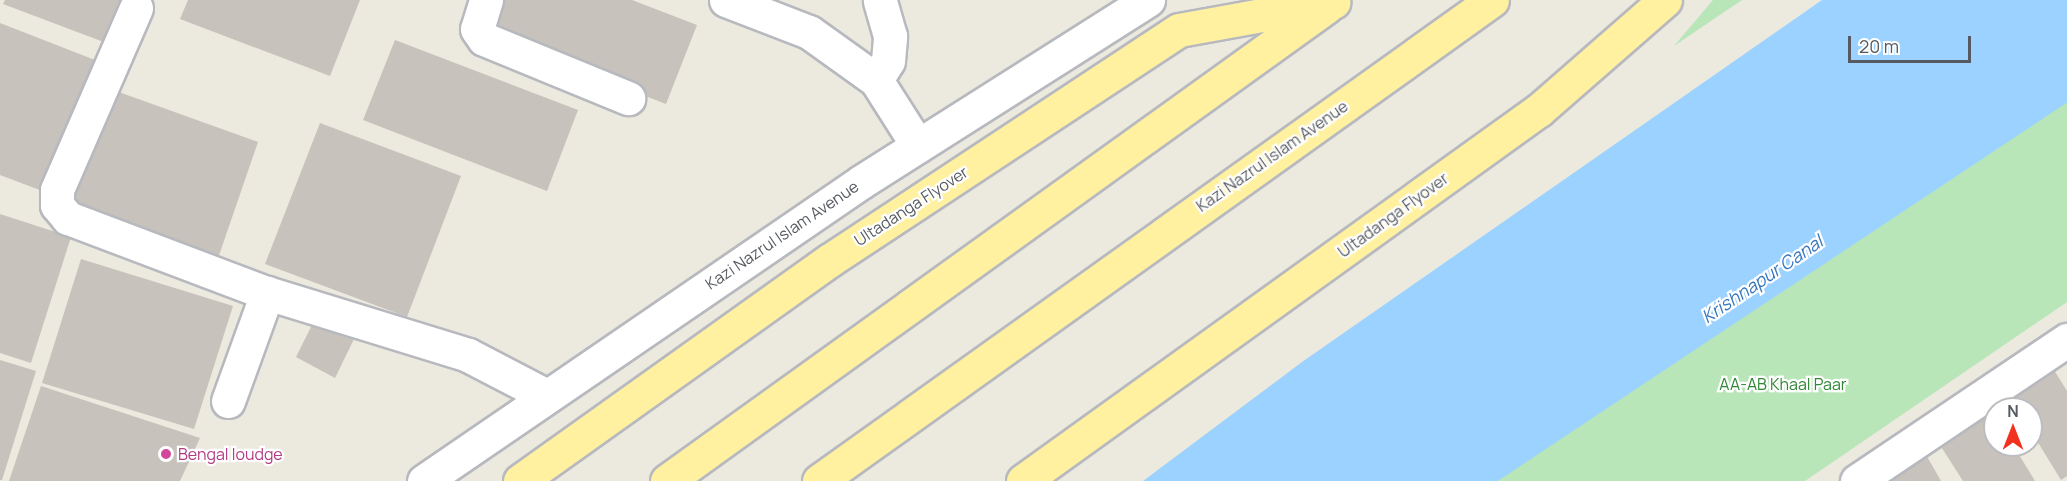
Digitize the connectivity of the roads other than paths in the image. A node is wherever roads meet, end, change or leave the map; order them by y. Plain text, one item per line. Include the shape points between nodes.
1 (486, 0) edge
2 (726, 0) edge
3 (880, 0) edge
4 (1148, 0) edge
5 (1492, 0) edge
6 (1665, 0) edge
7 (1334, 1) edge
8 (136, 8) dead end
9 (876, 80) junction
10 (628, 98) dead end
11 (918, 146) junction
12 (267, 293) junction
13 (2067, 340) edge
14 (545, 395) junction
15 (228, 401) dead end
16 (1027, 478) edge
17 (424, 481) edge
18 (520, 481) edge
19 (667, 481) edge
20 (819, 481) edge
21 (1857, 481) edge

1 - 10 street via 477,29 484,39
2 - 9 street via 809,32
3 - 9 street via 890,36 888,61
4 - 11 street, Kazi Nazrul Islam Avenue
5 - 20 main road, Kazi Nazrul Islam Avenue
6 - 16 main road, Ultadanga Flyover via 1539,110
7 - 18 main road, Ultadanga Flyover via 1179,30 830,260
7 - 19 main road
8 - 12 street via 57,190 57,205 68,218
9 - 11 street
11 - 14 street, Kazi Nazrul Islam Avenue
12 - 14 street via 468,355
12 - 15 street
13 - 21 street
14 - 17 street, Kazi Nazrul Islam Avenue

